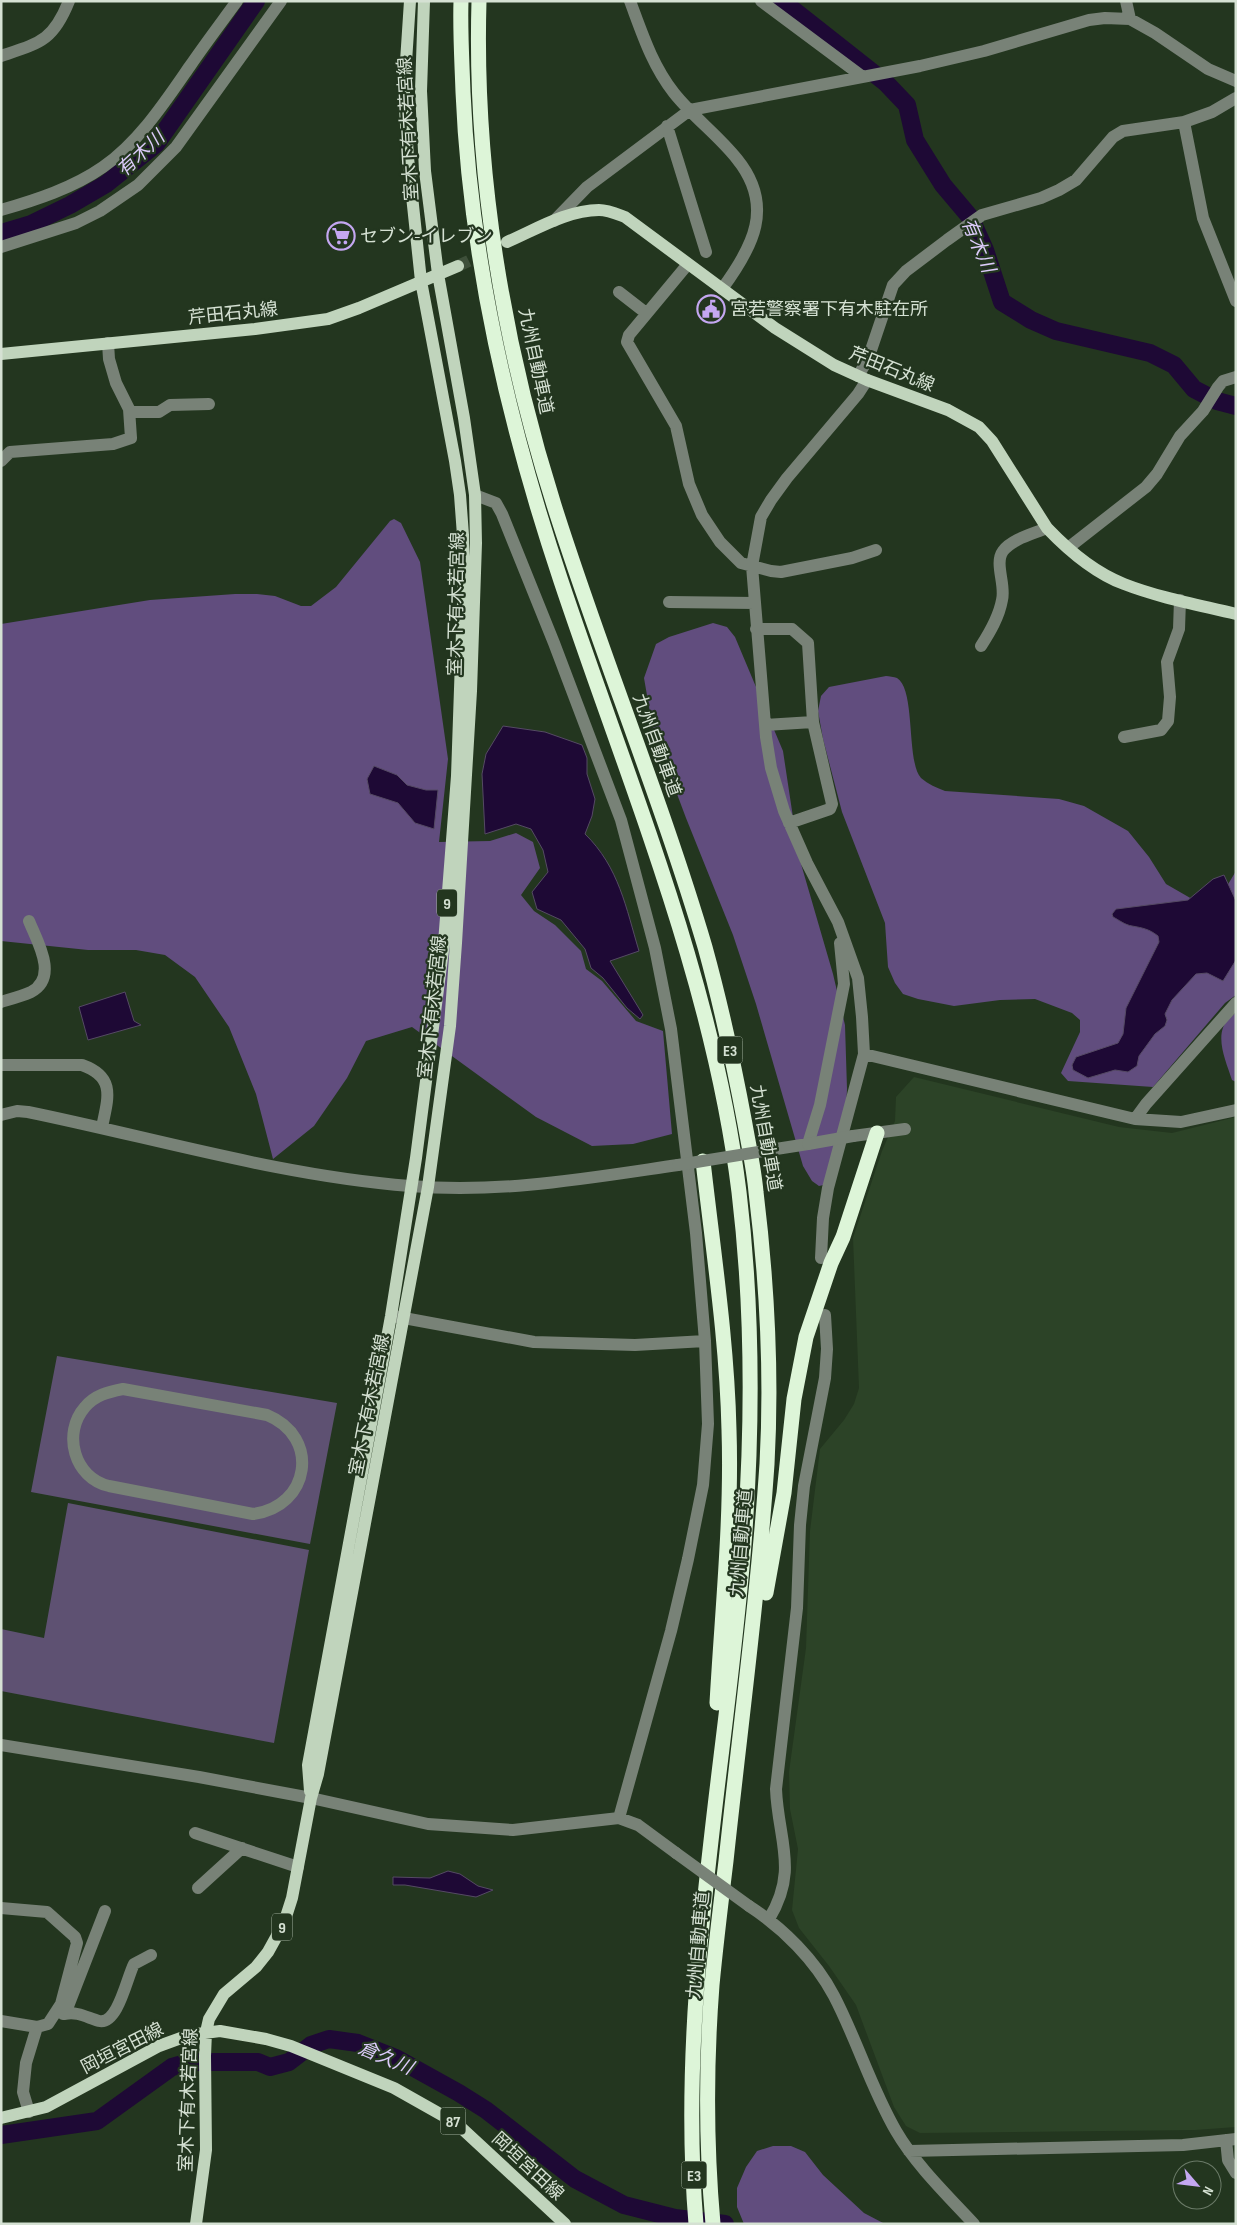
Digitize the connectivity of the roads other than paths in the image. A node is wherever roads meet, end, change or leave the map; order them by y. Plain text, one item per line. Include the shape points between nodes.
1 (69, 1) edge
2 (237, 1) edge
3 (281, 1) edge
4 (410, 1) edge
5 (424, 1) edge
6 (461, 1) edge
7 (479, 1) edge
8 (761, 1) edge
9 (1126, 1) edge
10 (634, 3) edge
11 (1130, 19) junction
12 (1, 56) edge
13 (864, 77) junction
14 (1235, 80) edge
15 (1236, 98) edge
16 (690, 110) junction
17 (1184, 122) junction
18 (667, 126) junction
19 (1, 210) edge
20 (554, 221) junction
21 (507, 242) dead end
22 (1, 248) edge
23 (706, 252) dead end
24 (688, 264) junction
25 (458, 266) tunnel mouth
26 (438, 274) junction
27 (421, 281) junction
28 (722, 289) junction
29 (619, 292) dead end
30 (1236, 301) edge
31 (646, 314) junction
32 (108, 343) junction
33 (1, 354) edge
34 (1236, 377) edge
35 (862, 378) junction
36 (209, 404) dead end
37 (130, 412) junction
38 (1, 460) edge
39 (475, 494) junction
40 (1047, 528) junction
41 (1068, 548) junction
42 (876, 550) dead end
43 (752, 566) junction
44 (1180, 600) junction
45 (669, 602) dead end
46 (755, 603) junction
47 (1236, 614) edge
48 (756, 630) junction
49 (981, 646) dead end
50 (814, 722) junction
51 (764, 725) junction
52 (1124, 738) dead end
53 (789, 823) junction
54 (28, 921) dead end
55 (838, 922) junction
56 (1, 1002) edge
57 (1236, 1003) edge
58 (864, 1054) junction
59 (1, 1065) edge
60 (1236, 1110) edge
61 (1, 1116) edge
62 (1135, 1120) junction
63 (102, 1127) junction
64 (905, 1129) dead end
65 (877, 1133) junction
66 (808, 1144) junction
67 (704, 1168) junction
68 (411, 1186) junction
69 (428, 1186) junction
70 (822, 1258) dead end
71 (825, 1315) dead end
72 (397, 1317) junction
73 (705, 1341) junction
74 (302, 1472) joint
75 (1, 1744) edge
76 (310, 1798) junction
77 (730, 1817) junction
78 (619, 1818) junction
79 (195, 1833) dead end
80 (242, 1848) junction
81 (708, 1852) junction
82 (298, 1867) junction
83 (198, 1888) dead end
84 (1, 1908) edge
85 (105, 1912) dead end
86 (769, 1919) junction
87 (151, 1955) dead end
88 (61, 2013) junction
89 (1, 2022) edge
90 (37, 2027) junction
91 (206, 2032) junction
92 (30, 2112) junction
93 (1, 2118) edge
94 (1231, 2140) edge
95 (910, 2151) junction
96 (1236, 2173) edge
97 (196, 2224) edge
98 (565, 2224) edge
99 (696, 2224) edge
100 (713, 2224) edge
101 (974, 2224) edge

1 - 12 street via 61,22 50,35
2 - 19 street via 152,119 111,161 76,182
3 - 22 street via 176,147 138,185 76,223
4 - 27 main road, 室木下有木若宮線 / 9 via 404,92
5 - 26 main road, 室木下有木若宮線 / 9 via 421,91 424,171
6 - 81 highway, 九州自動車道 / E3 via 464,128 470,194 491,328 537,508 664,876 687,954 721,1088 738,1186 750,1338 749,1460 743,1557
7 - 77 highway, 九州自動車道 / E3 via 481,127 487,191 508,324 529,419 553,503 704,946 732,1057 756,1185 767,1339 767,1460 759,1568
8 - 13 street
9 - 11 street
10 - 16 street via 647,49 674,92
11 - 13 street via 1089,20 984,51
11 - 14 street via 1208,68
13 - 16 street
15 - 17 street via 1212,112
16 - 18 street
16 - 28 street via 737,159 749,176 755,193 758,211 755,232 749,249
17 - 30 street via 1203,218
17 - 35 street via 1123,131 1113,137 1076,180 1041,198 982,215 906,270 893,285
18 - 20 street via 587,187
18 - 23 street
20 - 21 main road, 芹田石丸線
20 - 24 main road, 芹田石丸線 via 588,211 614,213 635,224
24 - 28 main road, 芹田石丸線
24 - 31 street
25 - 26 main road, 芹田石丸線
26 - 27 main road, 芹田石丸線
26 - 39 main road, 室木下有木若宮線 / 9
27 - 32 main road, 芹田石丸線 via 345,314 321,320
27 - 68 main road, 室木下有木若宮線 / 9 via 460,495 464,573 456,776 444,943
28 - 35 main road, 芹田石丸線 via 806,348
29 - 31 street
31 - 43 street via 628,335 627,342 676,426 689,484 702,515 727,549 741,563
32 - 33 main road, 芹田石丸線
32 - 37 street via 116,383
34 - 41 street via 1223,381 1218,387 1146,487
35 - 40 main road, 芹田石丸線 via 948,410 986,432
35 - 43 street via 858,394 787,478 761,517
36 - 37 street via 170,405 159,412
37 - 38 street via 131,438 128,440 10,452
39 - 69 main road, 室木下有木若宮線 / 9 via 472,691 456,943 450,1026
39 - 73 street via 496,502 502,514 621,820 655,948 671,1029 694,1214
40 - 41 main road, 芹田石丸線
40 - 49 street via 1019,540 1002,552 999,559 1003,600 991,631
41 - 44 main road, 芹田石丸線 via 1094,569 1123,584
42 - 43 street via 794,570 771,571
43 - 46 street
44 - 47 main road, 芹田石丸線
44 - 52 street via 1179,629 1167,662 1168,721 1162,730
45 - 46 street
46 - 48 street
48 - 50 street via 792,629 808,643
48 - 51 street
50 - 51 street
50 - 53 street via 832,804 830,809
51 - 53 street via 771,768
53 - 55 street
54 - 56 street via 45,962 42,981 31,992
55 - 58 street via 858,978
55 - 66 street via 844,984 820,1105
57 - 62 street
58 - 62 street
58 - 70 street via 828,1188
59 - 63 street via 82,1065 93,1069 102,1076 107,1088
60 - 62 street via 1181,1122
61 - 63 street via 28,1112
63 - 68 street via 306,1173
64 - 65 street
65 - 66 street, bridge
65 - 77 highway via 800,1360 784,1493 767,1580 744,1750
66 - 67 street, bridge
67 - 69 street, bridge via 678,1165 540,1185
67 - 81 highway via 729,1429 728,1504
68 - 69 street
68 - 72 main road, 室木下有木若宮線 / 9
69 - 72 main road, 室木下有木若宮線 / 9
71 - 86 street via 825,1378 804,1486 797,1608 776,1789 786,1870 780,1902
72 - 73 street via 534,1342 635,1345
72 - 76 main road, 室木下有木若宮線 / 9 via 322,1754
73 - 78 street via 708,1424 702,1486 671,1632
74 - 74 street via 302,1454 296,1437 278,1420 267,1415 123,1390 96,1397 82,1410 74,1428 76,1459 94,1480 109,1486 253,1514 265,1513 286,1501 295,1491
75 - 76 street
76 - 78 street via 428,1824 513,1830
76 - 82 main road, 室木下有木若宮線 / 9
77 - 100 highway, 九州自動車道 / E3 via 712,1988 708,2130
78 - 86 street, bridge via 638,1825
79 - 80 street
80 - 82 street
80 - 83 street
81 - 99 highway, 九州自動車道 / E3 via 692,2056
82 - 91 main road, 室木下有木若宮線 / 9 via 289,1911 278,1936 256,1967 224,1994 215,2007
84 - 88 street via 47,1912 76,1937
85 - 88 street
86 - 95 street via 811,1962 833,1995 886,2114
87 - 88 street via 134,1964 120,2003 107,2019 100,2021
88 - 90 street via 48,2024
89 - 90 street
90 - 92 street via 26,2063 23,2092
91 - 92 main road, 岡垣宮田線 / 87 via 159,2046 61,2100
91 - 97 main road, 室木下有木若宮線 / 9 via 206,2150
91 - 98 main road, 岡垣宮田線 / 87 via 220,2031 291,2046 394,2088 456,2123
92 - 93 main road, 岡垣宮田線 / 87
94 - 95 street via 1173,2146
94 - 96 street via 1228,2160
95 - 101 street

